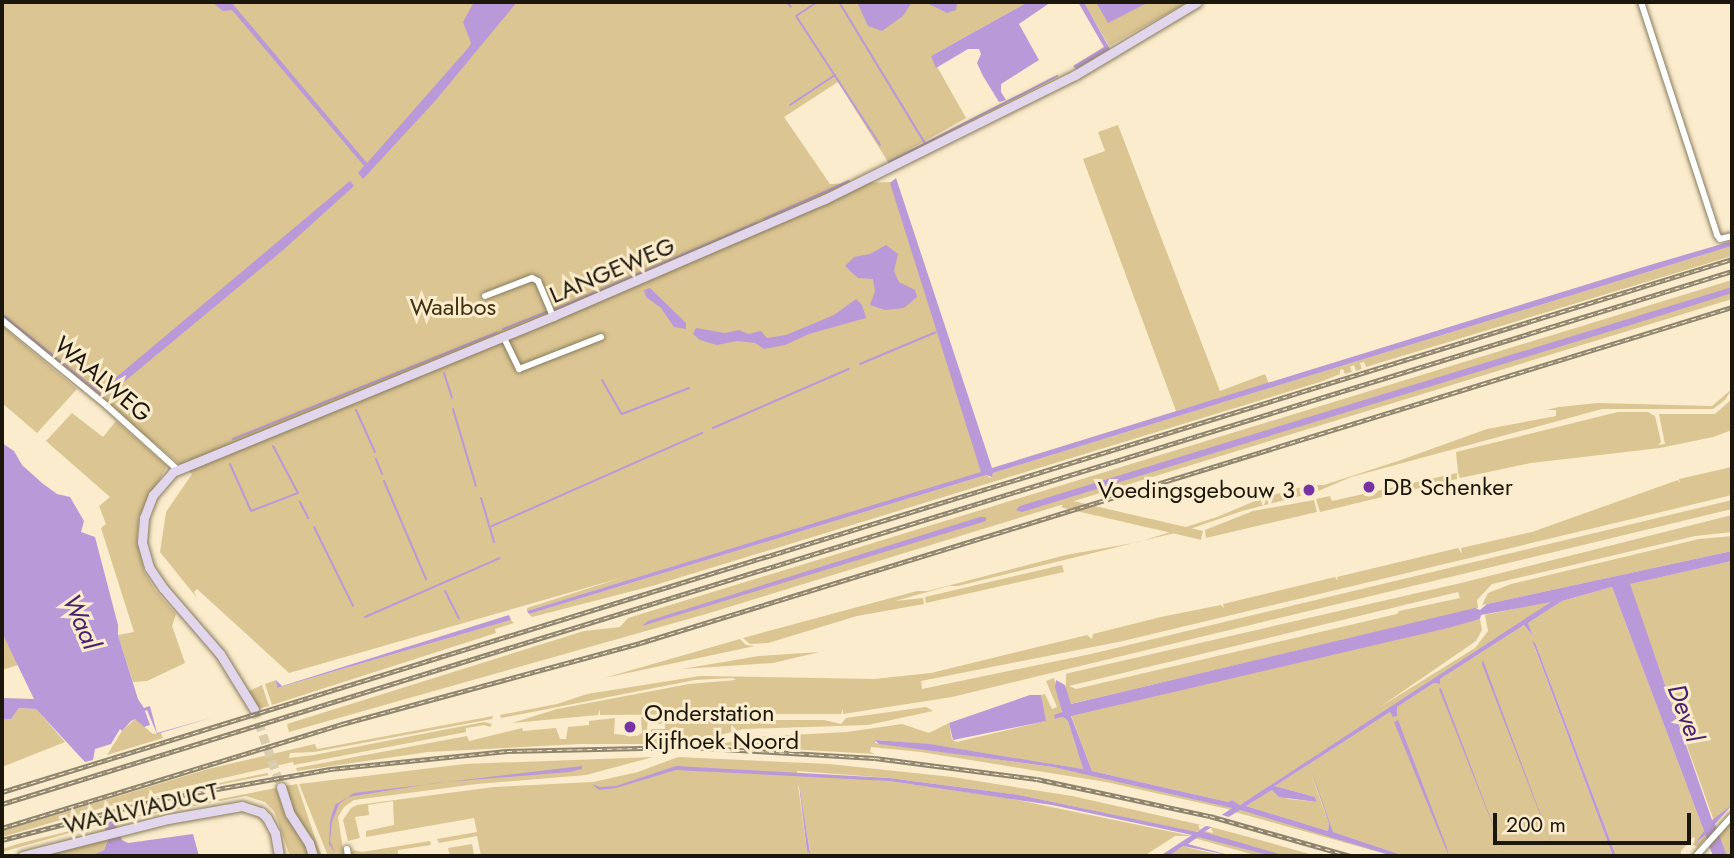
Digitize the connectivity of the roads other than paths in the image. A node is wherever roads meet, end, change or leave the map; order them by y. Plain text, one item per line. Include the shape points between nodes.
1 (1196, 2) edge
2 (1641, 2) edge
3 (1732, 236) edge
4 (485, 296) dead end
5 (553, 316) junction
6 (2, 320) edge
7 (503, 336) junction
8 (601, 337) dead end
9 (177, 469) junction
10 (254, 709) tunnel mouth
11 (281, 787) tunnel mouth
12 (1732, 816) edge
13 (22, 856) edge
14 (279, 856) edge
15 (313, 856) edge
16 (1696, 856) edge

1 - 5 main road, LANGEWEG via 1075,75 835,194
2 - 3 street via 1717,236
4 - 5 street via 532,278
5 - 7 main road, LANGEWEG
6 - 9 street, WAALWEG
7 - 8 street via 519,369
7 - 9 main road, LANGEWEG
9 - 10 main road, LANGEWEG via 153,495 144,518 142,542 154,577 226,662
11 - 15 main road
12 - 16 street
13 - 14 main road, WAALVIADUCT via 242,806 261,811 267,818

